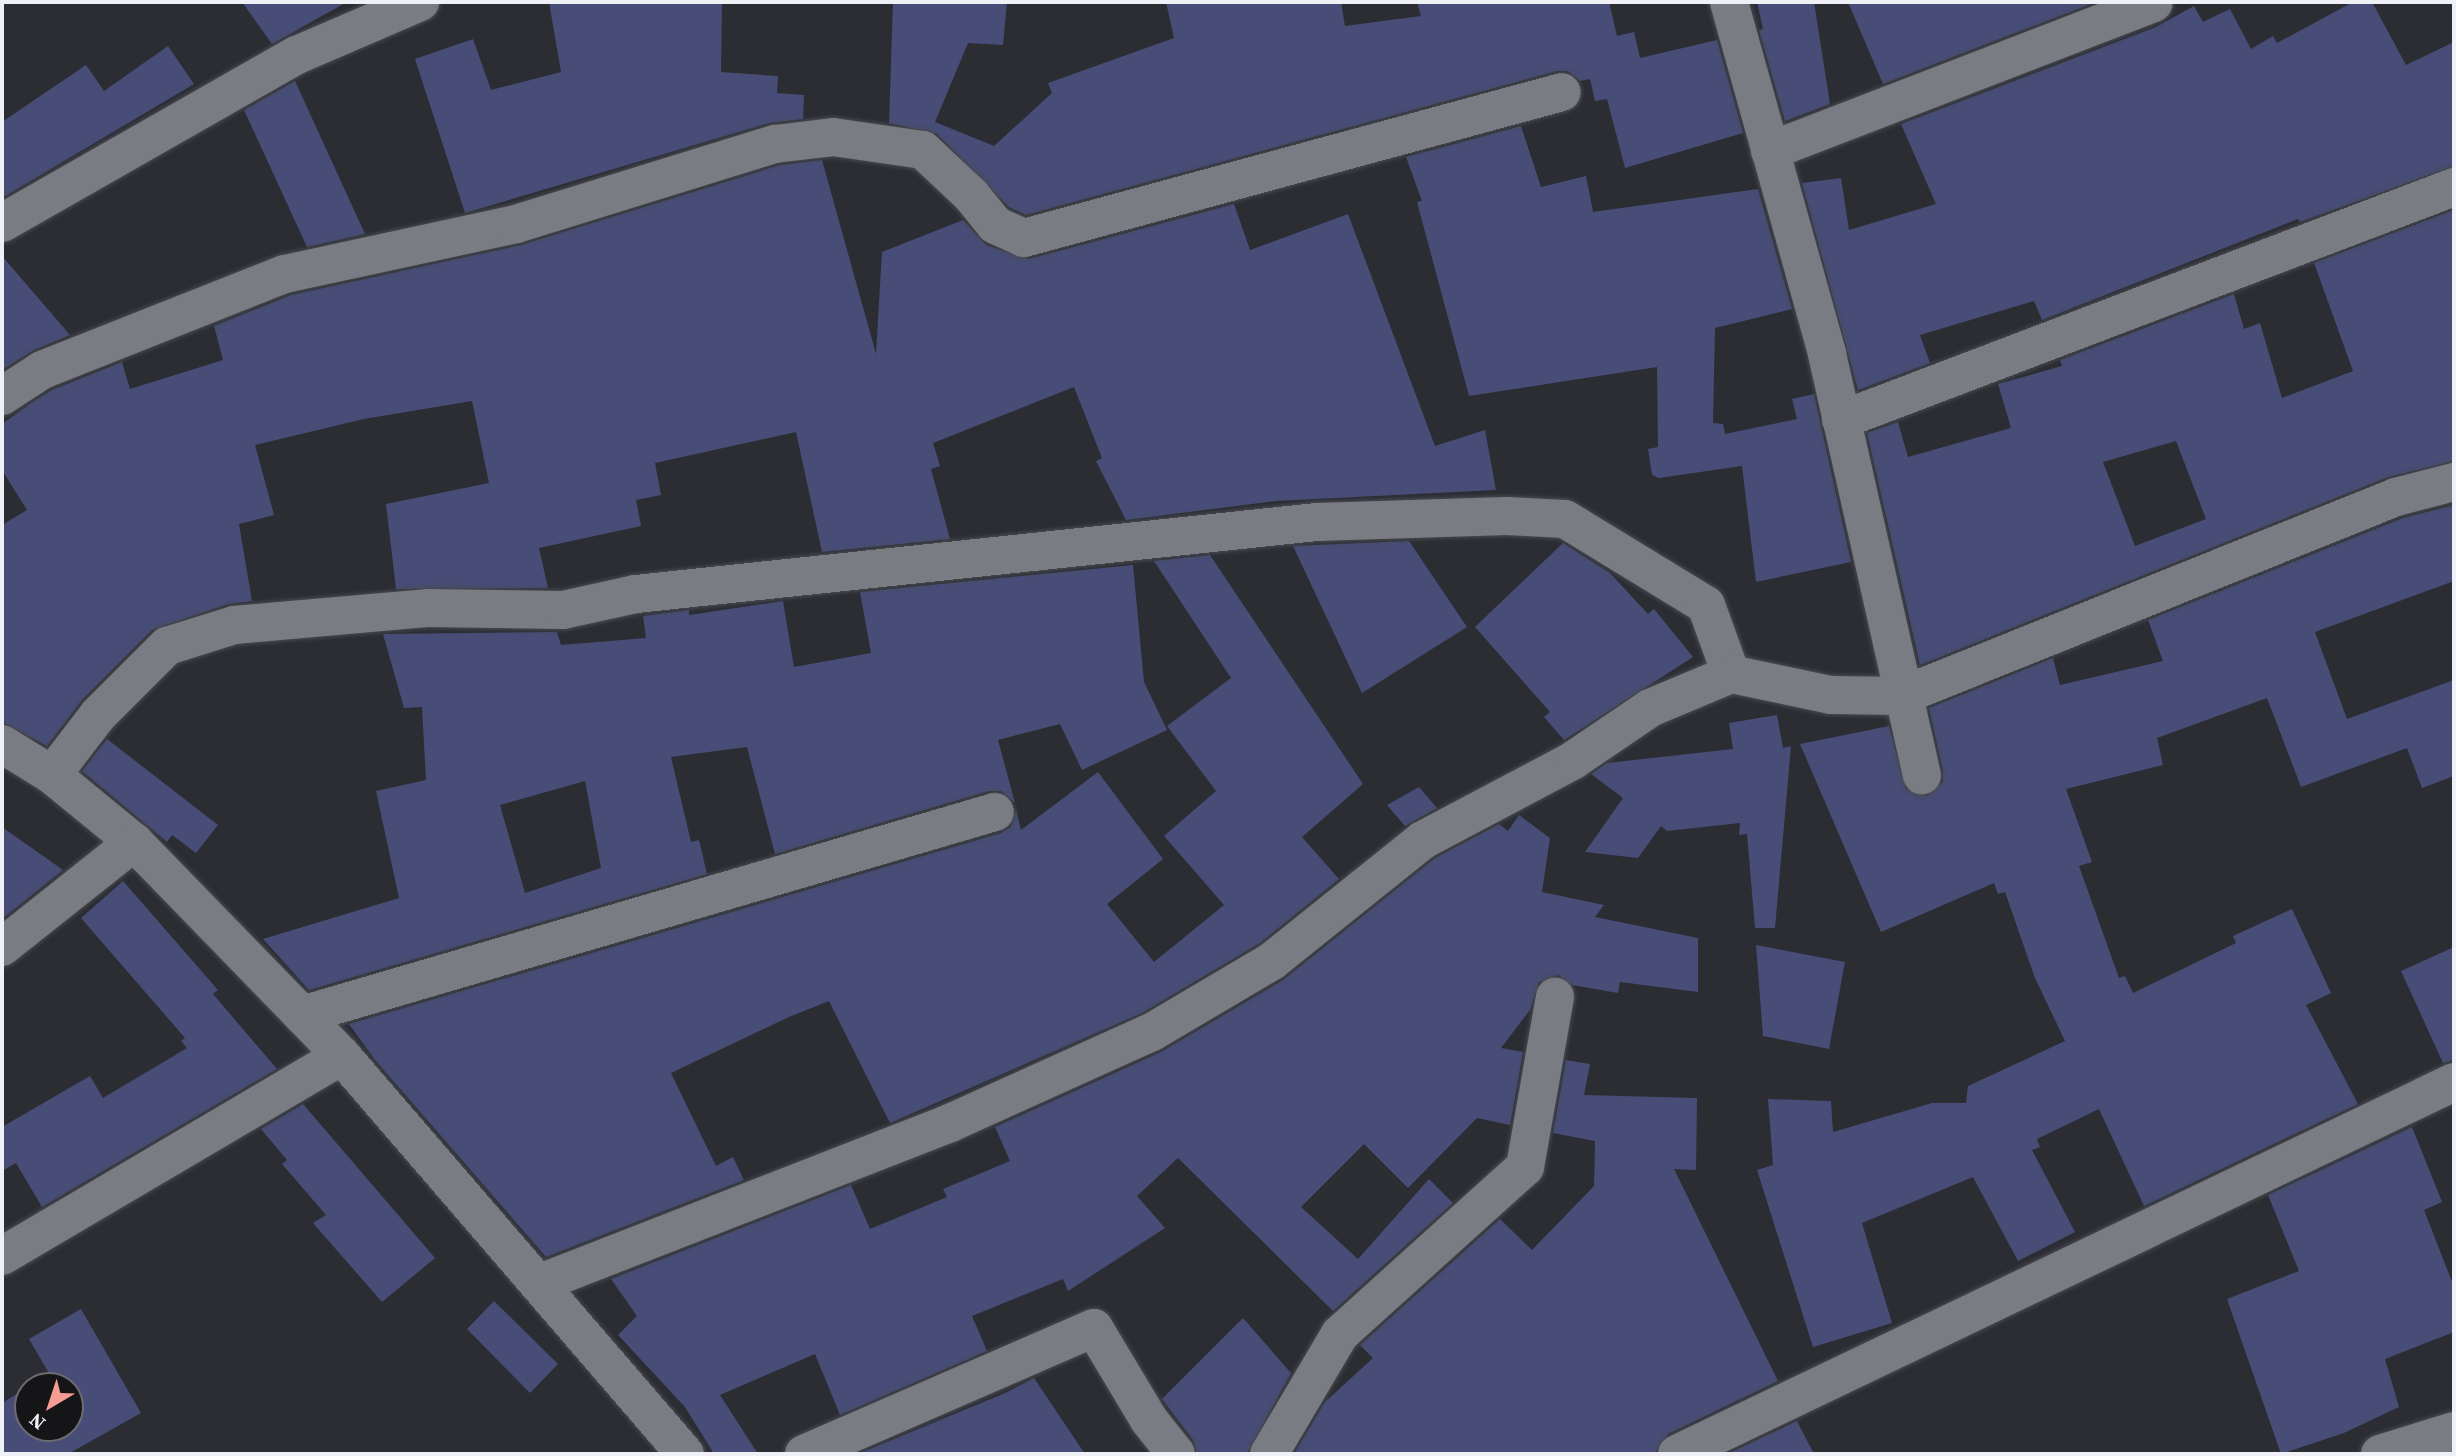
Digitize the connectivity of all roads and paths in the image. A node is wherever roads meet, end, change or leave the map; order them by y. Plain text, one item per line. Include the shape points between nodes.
1 (421, 2) edge
2 (1729, 2) edge
3 (2153, 3) edge
4 (1562, 92) dead end
5 (1770, 151) junction
6 (2454, 187) edge
7 (2, 223) edge
8 (2, 396) edge
9 (1841, 420) junction
10 (2454, 482) edge
11 (1731, 674) junction
12 (1900, 696) junction
13 (2, 744) edge
14 (52, 775) junction
15 (1922, 775) dead end
16 (995, 812) dead end
17 (134, 842) junction
18 (2, 947) edge
19 (1555, 997) dead end
20 (302, 1014) junction
21 (342, 1056) junction
22 (2454, 1082) edge
23 (2, 1256) edge
24 (540, 1283) junction
25 (2454, 1431) edge
26 (685, 1454) edge
27 (804, 1454) edge
28 (1177, 1454) edge
29 (1269, 1454) edge
30 (1677, 1454) edge
31 (2380, 1454) edge

1 - 7 street via 297,55
2 - 5 street
3 - 5 street
4 - 8 street via 1024,238 995,225 923,150 833,137 775,144 516,224 285,274 42,370
5 - 9 street
6 - 9 street
9 - 12 street
10 - 12 street via 2396,497
11 - 12 street via 1831,695
11 - 14 street via 1706,606 1564,519 1507,516 1316,522 636,594 563,610 429,608 234,625 167,646 98,715
11 - 24 street via 1650,708 1572,761 1423,841 1272,961 1152,1032 950,1123
12 - 15 street
13 - 14 street
14 - 17 street
16 - 20 street
17 - 18 street
17 - 20 street
19 - 29 street via 1525,1167 1340,1334
20 - 21 street
21 - 23 street
21 - 24 street
22 - 30 street
24 - 26 street
25 - 31 street
27 - 28 street via 1094,1328 1149,1420

